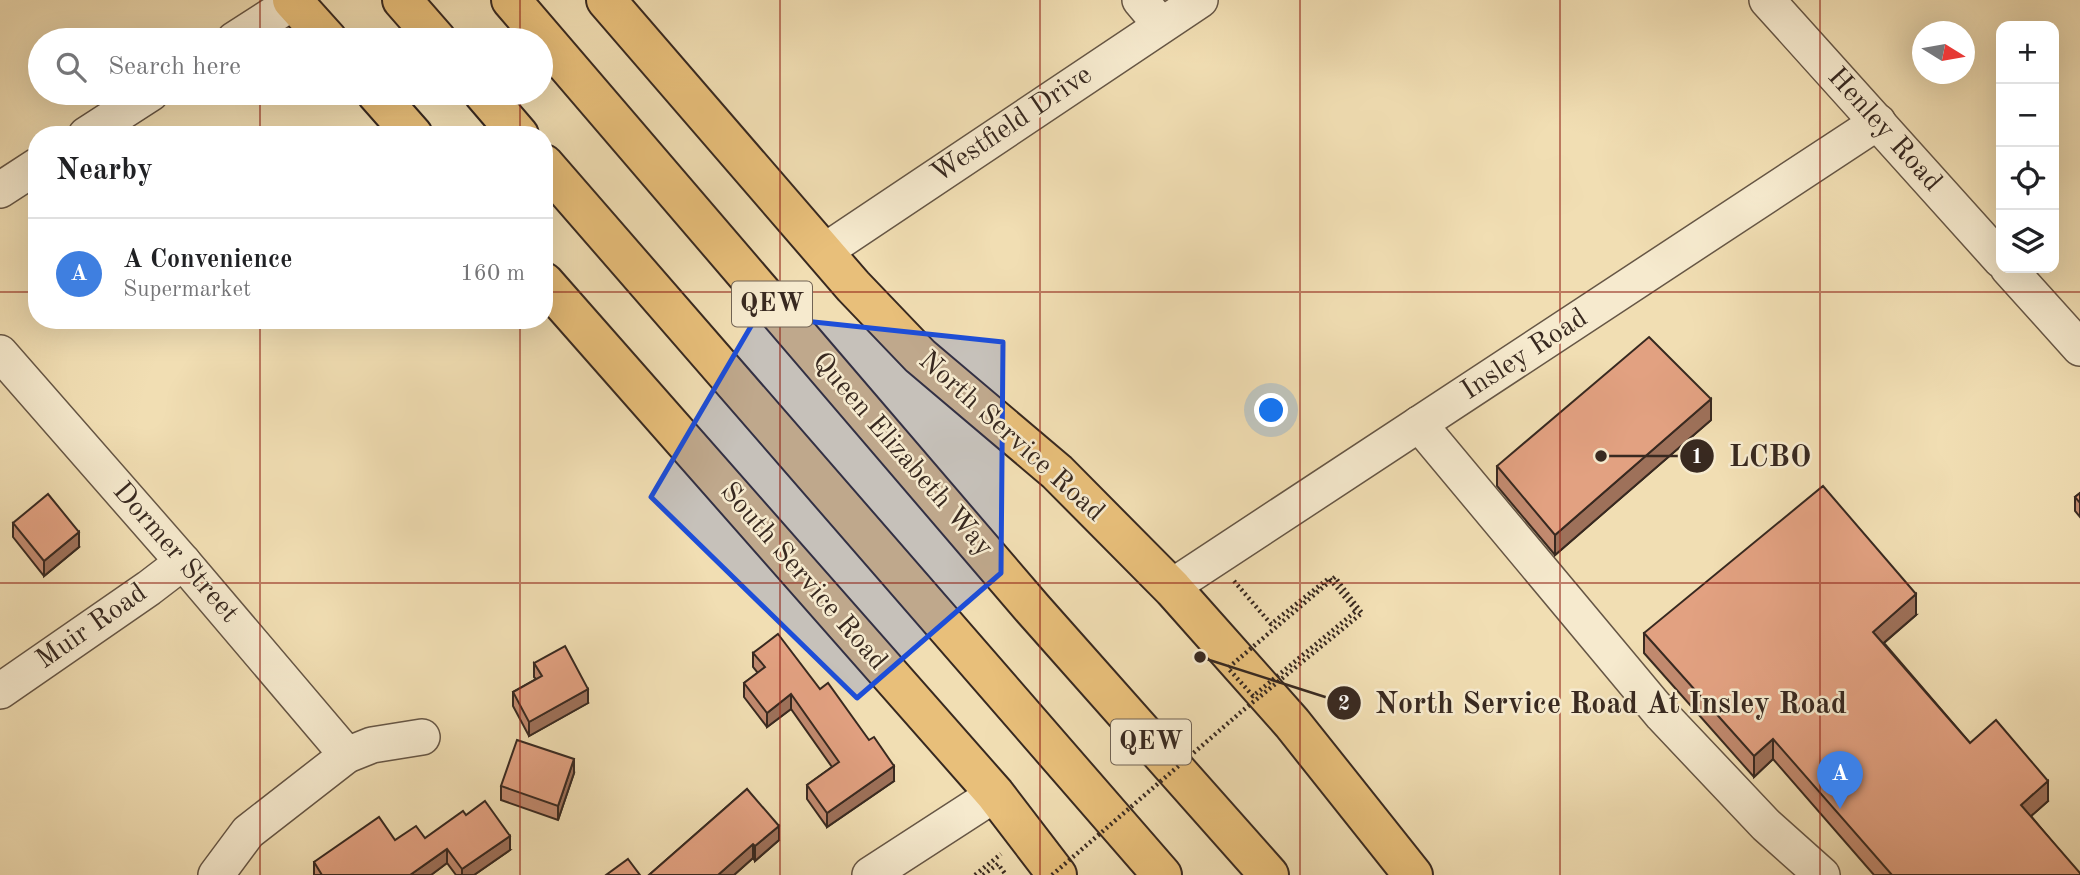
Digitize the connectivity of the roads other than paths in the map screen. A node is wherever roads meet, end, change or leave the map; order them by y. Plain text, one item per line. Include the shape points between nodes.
1 (402, 0) edge
2 (511, 0) edge
3 (606, 0) edge
4 (1200, 0) edge
5 (1768, 0) edge
6 (293, 1) edge
7 (1150, 13) edge
8 (252, 28) edge
9 (317, 28) edge
10 (426, 28) edge
11 (535, 28) edge
12 (553, 49) edge
13 (133, 105) edge
14 (387, 105) edge
15 (493, 105) edge
16 (1878, 122) junction
17 (100, 126) edge
18 (405, 126) edge
19 (511, 126) edge
20 (28, 172) edge
21 (553, 174) edge
22 (0, 190) edge
23 (825, 251) junction
24 (1996, 254) edge
25 (2012, 273) edge
26 (553, 292) edge
27 (2080, 348) edge
28 (0, 353) edge
29 (1419, 424) junction
30 (183, 562) junction
31 (1173, 589) junction
32 (0, 691) edge
33 (422, 737) dead end
34 (347, 755) junction
35 (995, 794) junction
36 (216, 875) edge
37 (870, 875) edge
38 (1055, 875) edge
39 (1162, 875) edge
40 (1269, 875) edge
41 (1413, 875) edge
42 (1822, 875) edge

1 - 10 main road
2 - 11 main road, Queen Elizabeth Way / QEW
3 - 23 main road, North Service Road
4 - 7 street, Westfield Drive
5 - 16 street, Henley Road
6 - 8 street
6 - 9 main road
7 - 23 street, Westfield Drive
12 - 40 main road, Queen Elizabeth Way / QEW via 1033,609
13 - 17 street
14 - 18 main road
15 - 19 main road
16 - 24 street, Henley Road
16 - 29 street, Insley Road
20 - 22 street
21 - 39 main road, QEW
23 - 31 main road, North Service Road via 920,356 1056,472
25 - 27 street
26 - 35 main road, South Service Road
28 - 30 street, Dormer Street
29 - 31 street, Insley Road
29 - 42 street via 1662,715 1766,825
30 - 32 street, Muir Road
30 - 34 street, Dormer Street
31 - 41 main road, North Service Road via 1292,723
33 - 34 street via 372,745
34 - 36 street via 248,832
35 - 37 street
35 - 38 main road, South Service Road

